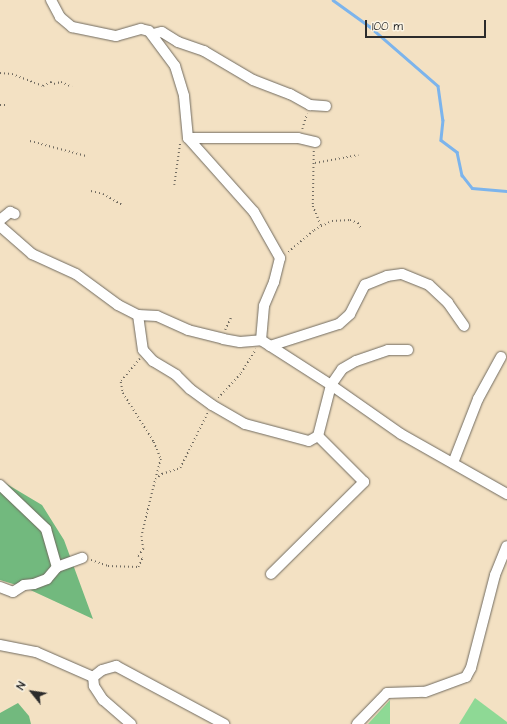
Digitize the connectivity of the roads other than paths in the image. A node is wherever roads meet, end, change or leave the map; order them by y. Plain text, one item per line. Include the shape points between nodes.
1 (51, 0) edge
2 (153, 34) junction
3 (326, 106) dead end
4 (188, 138) junction
5 (316, 142) road end
6 (14, 214) dead end
7 (0, 220) edge
8 (0, 226) edge
9 (138, 315) junction
10 (464, 326) dead end
11 (261, 340) junction
12 (270, 346) junction
13 (408, 350) dead end
14 (501, 357) dead end
15 (331, 385) junction
16 (318, 436) junction
17 (453, 464) junction
18 (0, 485) edge
19 (507, 494) edge
20 (507, 546) edge
21 (82, 558) road end
22 (57, 567) junction
23 (271, 574) dead end
24 (0, 587) edge
25 (0, 645) edge
26 (93, 677) junction
27 (131, 724) edge
28 (224, 724) edge
29 (357, 724) edge

1 - 2 street via 60,17 72,27 116,36 141,29
2 - 3 street via 162,32 178,42 204,51 253,80 290,94 310,106
2 - 4 street via 175,66 180,79
4 - 5 street via 298,138
4 - 11 street via 254,212 279,256 274,282 264,306
6 - 7 street via 10,212
8 - 9 street via 32,254 76,274 118,305
9 - 11 street via 157,316 188,330 223,339 240,342
9 - 16 street via 144,353 212,405 245,424 274,433 308,441
10 - 12 street via 448,302 429,285 402,274 387,276 365,286 350,314 339,324
11 - 12 street
12 - 15 street
13 - 15 street via 388,350 356,361 342,369
14 - 17 street via 478,399
15 - 16 street
15 - 17 street via 401,434
16 - 23 street via 364,482
17 - 19 street
18 - 22 street via 46,529
20 - 29 street via 494,575 471,668 466,678 425,692 387,693
21 - 22 street
22 - 24 street via 47,579 13,592
25 - 26 street via 36,652
26 - 27 street via 94,686 103,700
26 - 28 street via 116,666

